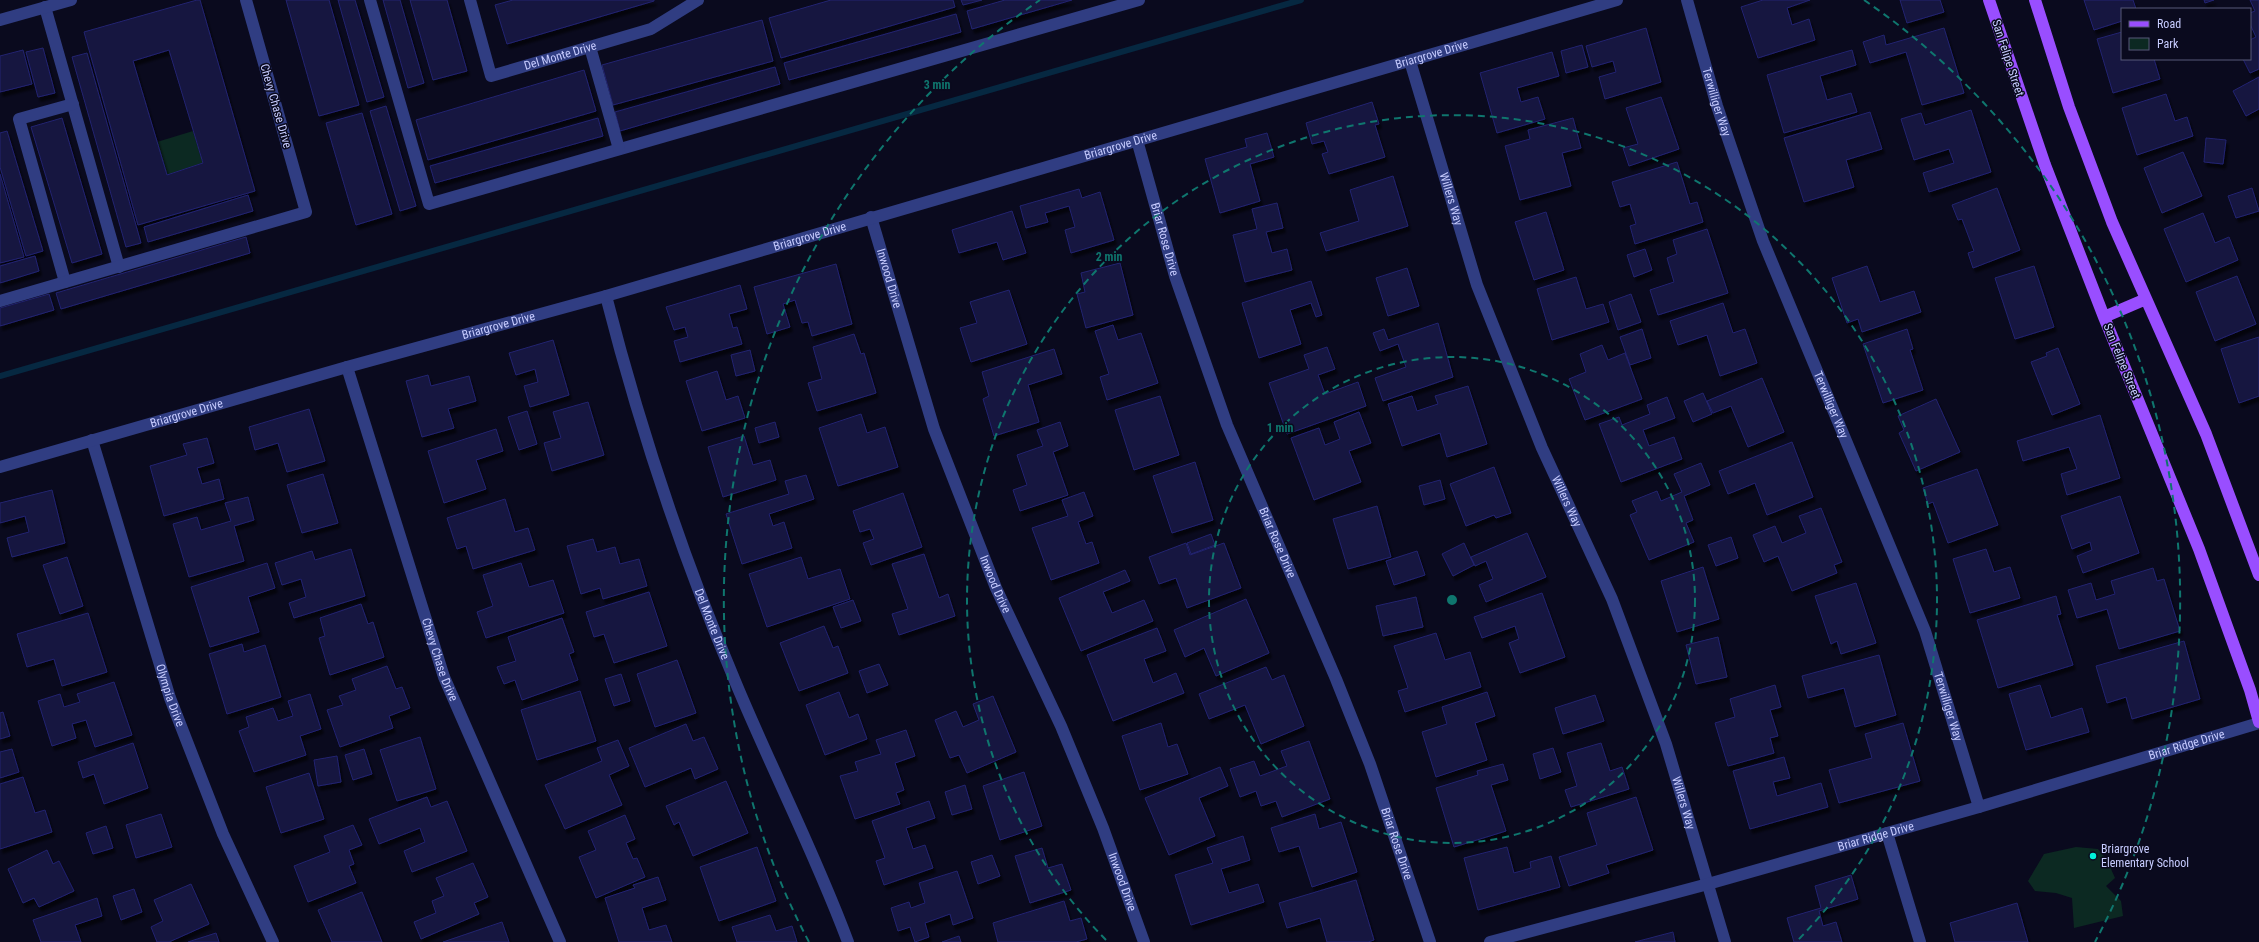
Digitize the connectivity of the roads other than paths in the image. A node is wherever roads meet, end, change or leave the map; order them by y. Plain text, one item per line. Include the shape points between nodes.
1 (71, 0) edge
2 (246, 0) edge
3 (370, 0) edge
4 (470, 0) edge
5 (698, 0) edge
6 (1140, 0) edge
7 (1617, 0) edge
8 (1687, 0) edge
9 (1989, 0) edge
10 (2035, 0) edge
11 (45, 7) junction
12 (0, 20) edge
13 (590, 47) junction
14 (1410, 61) junction
15 (73, 104) junction
16 (1137, 140) junction
17 (619, 149) junction
18 (871, 217) junction
19 (119, 267) junction
20 (65, 282) junction
21 (606, 296) junction
22 (2146, 298) junction
23 (0, 301) edge
24 (2104, 317) junction
25 (347, 367) junction
26 (92, 440) junction
27 (0, 467) edge
28 (2259, 575) edge
29 (2259, 722) edge
30 (1979, 807) junction
31 (1887, 833) junction
32 (1708, 884) junction
33 (273, 942) edge
34 (560, 942) edge
35 (848, 942) edge
36 (1144, 942) edge
37 (1430, 942) edge
38 (1490, 942) edge
39 (1725, 942) edge
40 (1920, 942) edge

1 - 11 street
2 - 19 street, Chevy Chase Drive via 306,212
3 - 17 street via 429,204
4 - 13 street, Del Monte Drive via 492,76
5 - 13 street, Del Monte Drive via 651,29
6 - 17 street
7 - 14 street, Briargrove Drive
8 - 30 street, Terwilliger Way via 1717,106 1763,241 1925,631
9 - 24 main road, San Felipe Street via 2045,165
10 - 22 main road via 2069,107 2112,222
11 - 12 street
11 - 15 street
13 - 17 street
14 - 16 street, Briargrove Drive
14 - 32 street, Willers Way via 1477,285 1542,448 1612,599 1666,744
15 - 19 street
15 - 20 street via 19,119
16 - 18 street, Briargrove Drive
16 - 37 street, Briar Rose Drive via 1175,276 1227,425 1370,764
18 - 21 street, Briargrove Drive
18 - 36 street, Inwood Drive via 934,429 996,588 1061,726 1100,821
19 - 20 street
20 - 23 street
21 - 25 street, Briargrove Drive
21 - 35 street, Del Monte Drive via 682,544 734,680 802,831
22 - 24 main road
22 - 28 main road via 2206,434
24 - 29 main road, San Felipe Street via 2199,549
25 - 26 street, Briargrove Drive
25 - 34 street, Chevy Chase Drive via 444,677
26 - 27 street, Briargrove Drive
26 - 33 street, Olympia Drive via 170,698 223,834
29 - 30 street, Briar Ridge Drive
30 - 31 street, Briar Ridge Drive
31 - 32 street, Briar Ridge Drive
31 - 40 street
32 - 38 street, Briar Ridge Drive
32 - 39 street, Willers Way

